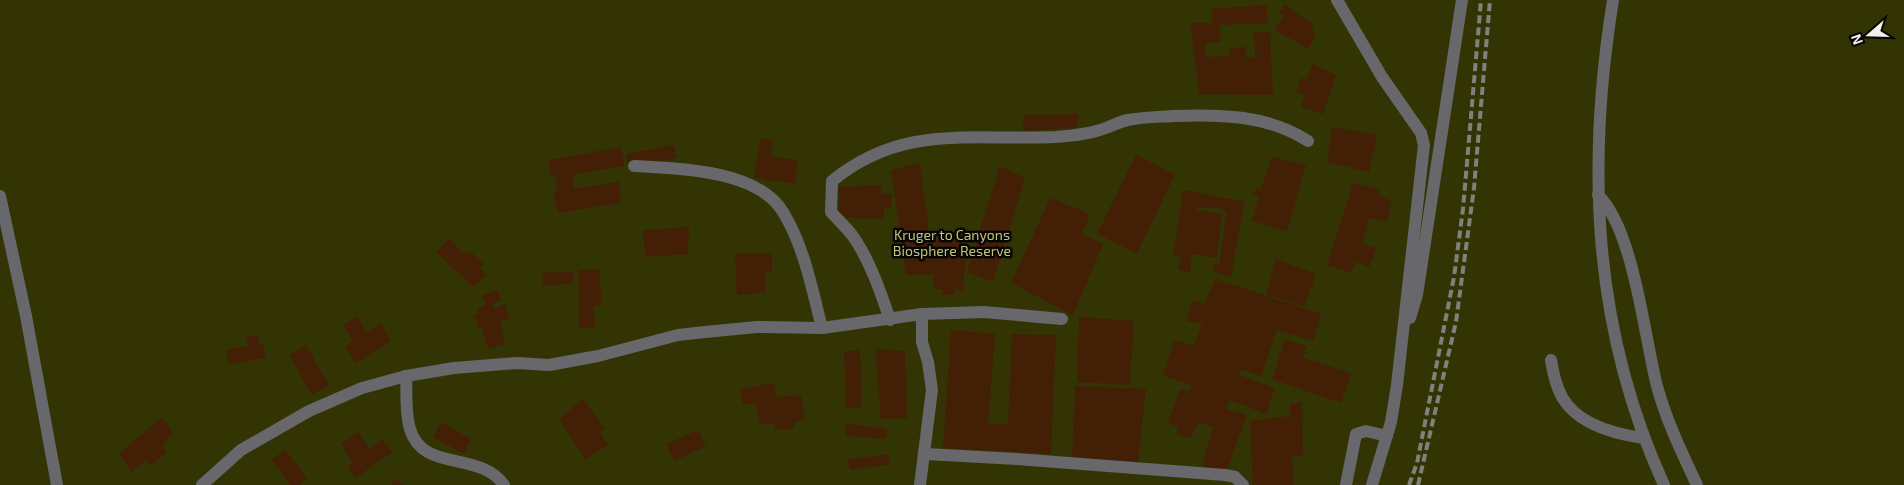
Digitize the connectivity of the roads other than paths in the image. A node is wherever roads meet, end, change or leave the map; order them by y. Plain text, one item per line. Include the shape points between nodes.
1 (1337, 0) edge
2 (1462, 0) edge
3 (1613, 0) edge
4 (1308, 141) dead end
5 (634, 166) dead end
6 (1598, 194) junction
7 (0, 196) edge
8 (922, 314) junction
9 (890, 320) junction
10 (1062, 320) dead end
11 (822, 328) junction
12 (1403, 342) junction
13 (1550, 360) dead end
14 (406, 376) junction
15 (1387, 436) junction
16 (1643, 438) junction
17 (926, 454) junction
18 (57, 485) edge
19 (202, 485) edge
20 (504, 485) edge
21 (920, 485) edge
22 (1244, 485) edge
23 (1346, 485) edge
24 (1372, 485) edge
25 (1664, 485) edge
26 (1698, 485) edge

1 - 12 street via 1382,77 1416,125 1424,145
2 - 12 street via 1417,295
3 - 6 street via 1600,105
4 - 9 street via 1269,123 1241,117 1202,115 1139,118 1098,131 1055,137 911,142 870,155 832,181 831,212 859,246 876,278
5 - 11 street via 682,168 714,174 765,193 782,210 805,262
6 - 16 street via 1608,301 1621,365
6 - 26 street via 1606,202 1621,236 1638,294 1658,389
7 - 18 street
8 - 9 street
8 - 10 street via 984,312
8 - 17 street via 922,342 932,390
9 - 11 street via 865,320
11 - 14 street via 757,327 706,332 549,365 517,363
12 - 15 street
13 - 16 street via 1562,398 1571,409 1603,429
14 - 19 street via 362,388 309,411 241,450
14 - 20 street via 410,428 422,450 484,467
15 - 23 street via 1366,431 1356,434
15 - 24 street
16 - 25 street
17 - 21 street
17 - 22 street via 1225,475 1235,477

